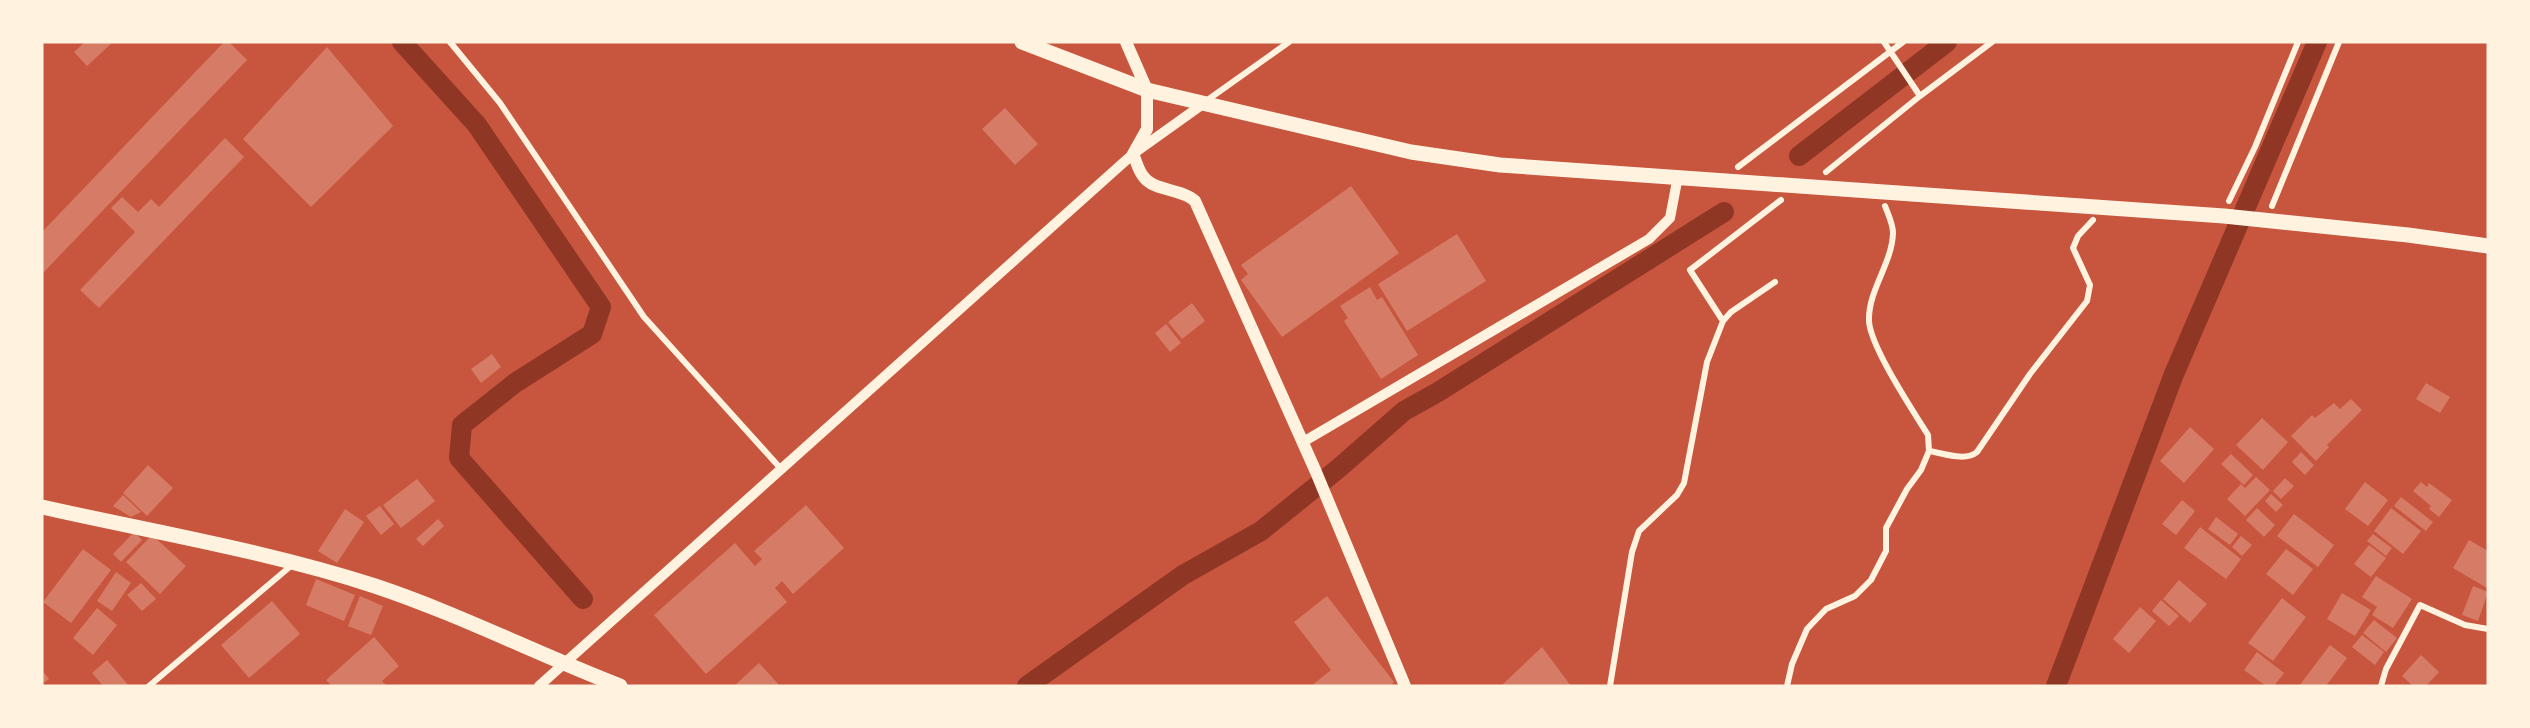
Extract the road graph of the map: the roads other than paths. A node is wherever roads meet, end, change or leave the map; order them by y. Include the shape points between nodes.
1 (450, 42) edge
2 (1022, 42) edge
3 (1126, 42) edge
4 (1289, 42) edge
5 (1884, 42) edge
6 (1903, 42) edge
7 (1992, 42) edge
8 (2298, 42) edge
9 (2339, 42) edge
10 (1891, 51) junction
11 (1147, 90) junction
12 (1920, 96) junction
13 (1203, 104) junction
14 (1133, 154) junction
15 (1738, 167) dead end
16 (1826, 172) dead end
17 (1678, 176) junction
18 (1781, 200) dead end
19 (1885, 206) dead end
20 (2272, 206) dead end
21 (2226, 209) junction
22 (2093, 220) dead end
23 (2488, 246) edge
24 (1775, 282) dead end
25 (1723, 321) junction
26 (1303, 442) junction
27 (1929, 451) junction
28 (782, 471) junction
29 (42, 507) edge
30 (295, 563) junction
31 (2488, 629) edge
32 (563, 664) junction
33 (149, 686) edge
34 (539, 686) edge
35 (620, 686) edge
36 (1405, 686) edge
37 (1610, 686) edge
38 (1787, 686) edge
39 (2381, 686) edge

1 - 28 street via 500,103 644,317
2 - 11 highway
3 - 11 main road
4 - 13 street
5 - 10 street
6 - 10 street
7 - 12 street
8 - 21 street
9 - 20 street
10 - 12 street
10 - 15 street
11 - 13 highway
11 - 14 main road via 1147,129
12 - 16 street
13 - 14 street
13 - 17 highway via 1411,152 1500,165
14 - 26 main road via 1143,176 1151,183 1195,201
14 - 28 street
17 - 21 highway
17 - 26 street via 1670,218 1649,239
18 - 25 street via 1690,270
19 - 27 street via 1893,230 1890,252 1870,302 1869,322 1873,341 1928,435
21 - 23 highway via 2263,220
22 - 27 street via 2073,248 2090,285 2082,310 2030,374 1972,457
24 - 25 street
25 - 37 street via 1707,362 1684,483 1677,495 1639,531 1632,552
26 - 36 main road
27 - 38 street via 1886,528 1886,552 1871,580 1855,596 1826,609 1807,629
28 - 32 street
29 - 30 highway
30 - 32 highway via 375,586 470,621
30 - 33 street
31 - 39 street via 2466,625 2420,605
32 - 34 street
32 - 35 highway

